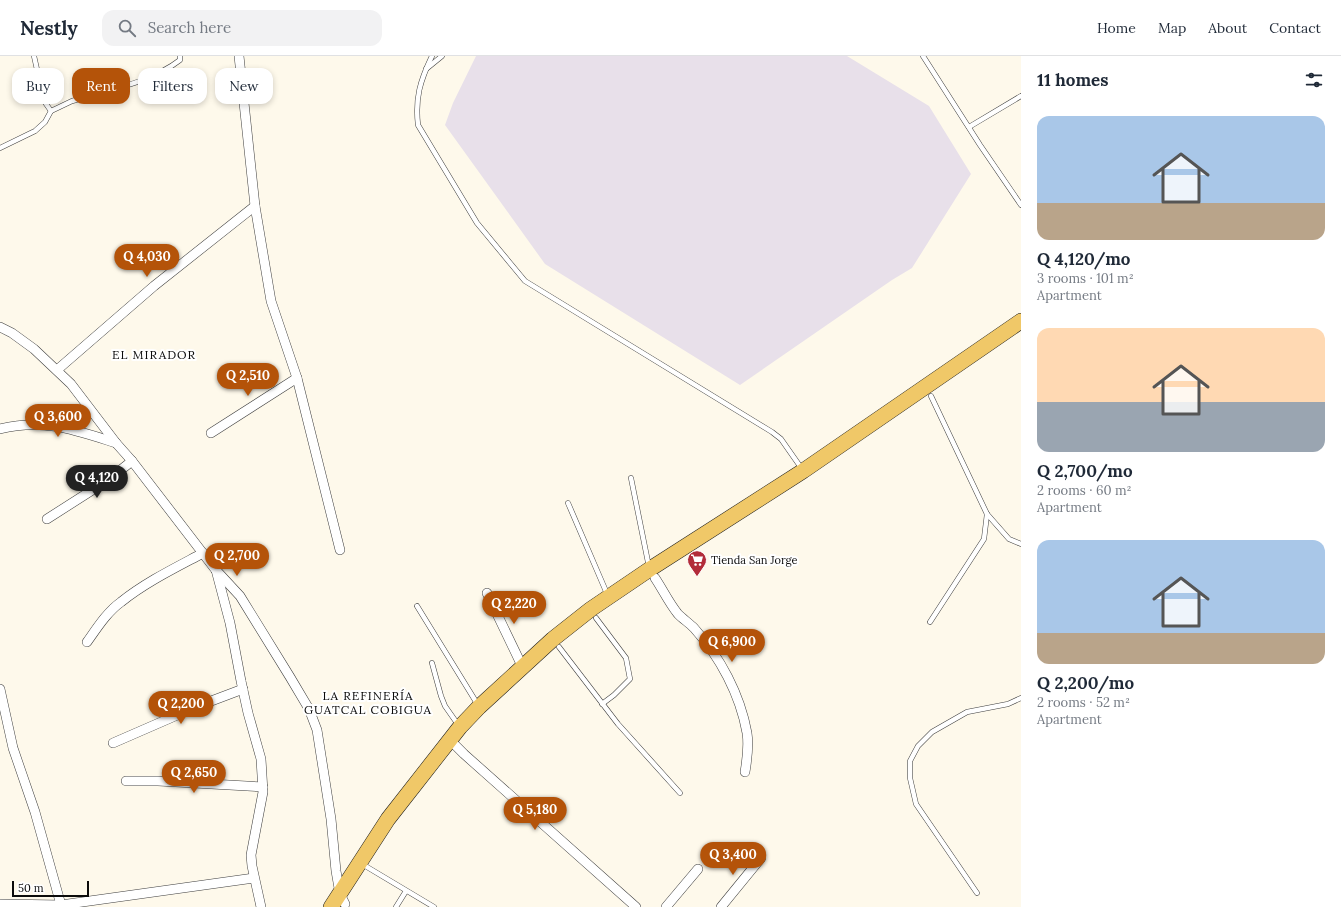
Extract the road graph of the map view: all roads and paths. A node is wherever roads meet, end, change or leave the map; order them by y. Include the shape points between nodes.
1 (34, 56) edge
2 (180, 56) edge
3 (239, 56) edge
4 (432, 56) edge
5 (442, 56) edge
6 (923, 56) edge
7 (425, 70) junction
8 (1021, 96) edge
9 (51, 112) junction
10 (968, 127) junction
11 (0, 148) edge
12 (1021, 205) edge
13 (255, 206) junction
14 (1021, 322) edge
15 (0, 326) edge
16 (1021, 334) edge
17 (57, 370) junction
18 (297, 378) junction
19 (931, 396) junction
20 (0, 429) edge
21 (211, 433) dead end
22 (116, 443) junction
23 (132, 461) junction
24 (803, 471) junction
25 (631, 478) dead end
26 (568, 503) dead end
27 (987, 514) junction
28 (47, 518) dead end
29 (1021, 544) edge
30 (340, 550) dead end
31 (203, 553) junction
32 (215, 569) junction
33 (652, 574) junction
34 (487, 593) dead end
35 (608, 597) junction
36 (417, 606) dead end
37 (596, 618) junction
38 (930, 622) dead end
39 (87, 642) dead end
40 (559, 647) junction
41 (432, 663) dead end
42 (522, 666) junction
43 (0, 689) edge
44 (243, 690) junction
45 (1021, 698) edge
46 (602, 704) junction
47 (478, 707) junction
48 (2, 717) edge
49 (460, 727) junction
50 (113, 743) dead end
51 (453, 744) junction
52 (745, 772) dead end
53 (126, 781) dead end
54 (263, 787) junction
55 (680, 793) dead end
56 (762, 858) dead end
57 (364, 865) junction
58 (698, 869) dead end
59 (254, 878) junction
60 (406, 891) junction
61 (977, 893) dead end
62 (340, 903) edge
63 (0, 904) edge
64 (62, 905) junction
65 (261, 907) edge
66 (396, 907) edge
67 (434, 907) edge
68 (636, 907) edge
69 (666, 907) edge
70 (721, 907) edge

1 - 9 lane via 44,101
2 - 9 lane via 180,60 170,69 150,78 72,101
3 - 13 street
4 - 7 lane
5 - 7 lane
6 - 10 lane
7 - 24 lane via 416,107 418,125 477,223 525,281 772,432
8 - 10 lane
9 - 11 lane via 35,131
10 - 12 lane
13 - 17 street via 154,286
13 - 18 street via 271,301
14 - 24 main road
15 - 17 street via 34,349
16 - 19 main road
17 - 22 street via 71,384
18 - 21 street
18 - 30 street
19 - 27 lane
19 - 33 main road via 808,479
20 - 22 street via 29,424 48,425
22 - 23 street
23 - 28 street via 108,480
23 - 31 street
24 - 33 main road
25 - 33 lane
26 - 35 lane
27 - 29 lane via 1009,539
27 - 38 lane via 984,539
31 - 32 street
31 - 39 street via 120,602
32 - 44 street via 230,623
32 - 62 street via 240,596 309,709 317,730 330,811
33 - 35 main road
33 - 37 main road
33 - 52 street via 679,614 694,627 719,659 740,707 747,734
34 - 42 street
35 - 42 main road
36 - 47 lane
37 - 40 main road
37 - 46 lane via 626,658 630,679
40 - 46 lane
40 - 51 main road
41 - 49 lane via 445,706
42 - 47 main road
43 - 48 street
44 - 50 street via 198,706
44 - 54 street via 261,759
45 - 61 lane via 1008,704 967,712 932,732 918,746 910,761 910,778 916,804
46 - 55 lane
47 - 49 main road
48 - 64 street via 35,812
49 - 51 main road
51 - 57 main road
51 - 68 street
53 - 54 street
54 - 59 street via 251,855
56 - 70 street
57 - 60 lane
57 - 62 main road
58 - 69 street
59 - 64 street
59 - 65 street
60 - 66 lane
60 - 67 lane
63 - 64 street

